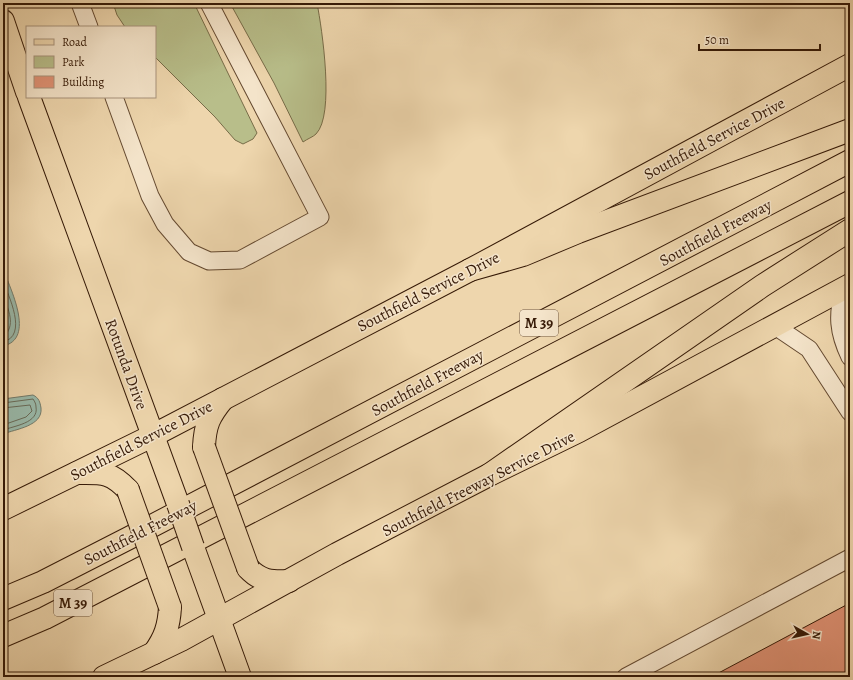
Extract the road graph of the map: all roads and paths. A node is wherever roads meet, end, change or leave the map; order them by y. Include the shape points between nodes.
1 (80, 3) edge
2 (209, 3) edge
3 (3, 21) edge
4 (89, 26) edge
5 (850, 65) edge
6 (26, 89) edge
7 (29, 98) edge
8 (114, 98) edge
9 (850, 130) edge
10 (850, 161) edge
11 (850, 202) edge
12 (850, 230) edge
13 (470, 270) junction
14 (847, 287) edge
15 (775, 326) junction
16 (850, 356) edge
17 (224, 398) junction
18 (850, 412) edge
19 (154, 435) junction
20 (77, 473) junction
21 (488, 475) junction
22 (3, 509) edge
23 (850, 558) edge
24 (289, 581) junction
25 (3, 599) edge
26 (219, 619) junction
27 (3, 636) edge
28 (154, 653) junction
29 (104, 677) edge
30 (240, 677) edge
31 (626, 677) edge

1 - 4 lane
2 - 8 lane via 320,217 240,260 209,261 190,252 164,224 150,196
3 - 6 main road
5 - 13 main road, Southfield Service Drive
7 - 19 main road, Rotunda Drive
9 - 13 main road via 523,255
10 - 25 main road, Southfield Freeway / M 39 via 136,535 43,582
11 - 27 main road, Southfield Freeway / M 39 via 45,618
12 - 21 main road via 762,286
13 - 17 main road, Southfield Service Drive
14 - 15 main road, Southfield Freeway Service Drive
14 - 16 lane via 839,308 842,340
15 - 18 lane via 809,349
15 - 21 main road, Southfield Freeway Service Drive via 579,431
17 - 19 main road, Southfield Service Drive
17 - 24 main road, bridge via 211,414 205,430 204,447 248,568 256,577 264,580
19 - 20 main road, Southfield Service Drive
19 - 26 main road, Rotunda Drive, bridge
20 - 22 main road, Southfield Service Drive
20 - 28 main road, bridge via 102,473 117,478 128,490 170,607 169,623 164,638
21 - 24 main road, Southfield Freeway Service Drive
23 - 31 lane
24 - 26 main road, Southfield Freeway Service Drive
26 - 28 main road, Southfield Freeway Service Drive
26 - 30 main road, Rotunda Drive
28 - 29 main road, Southfield Freeway Service Drive

